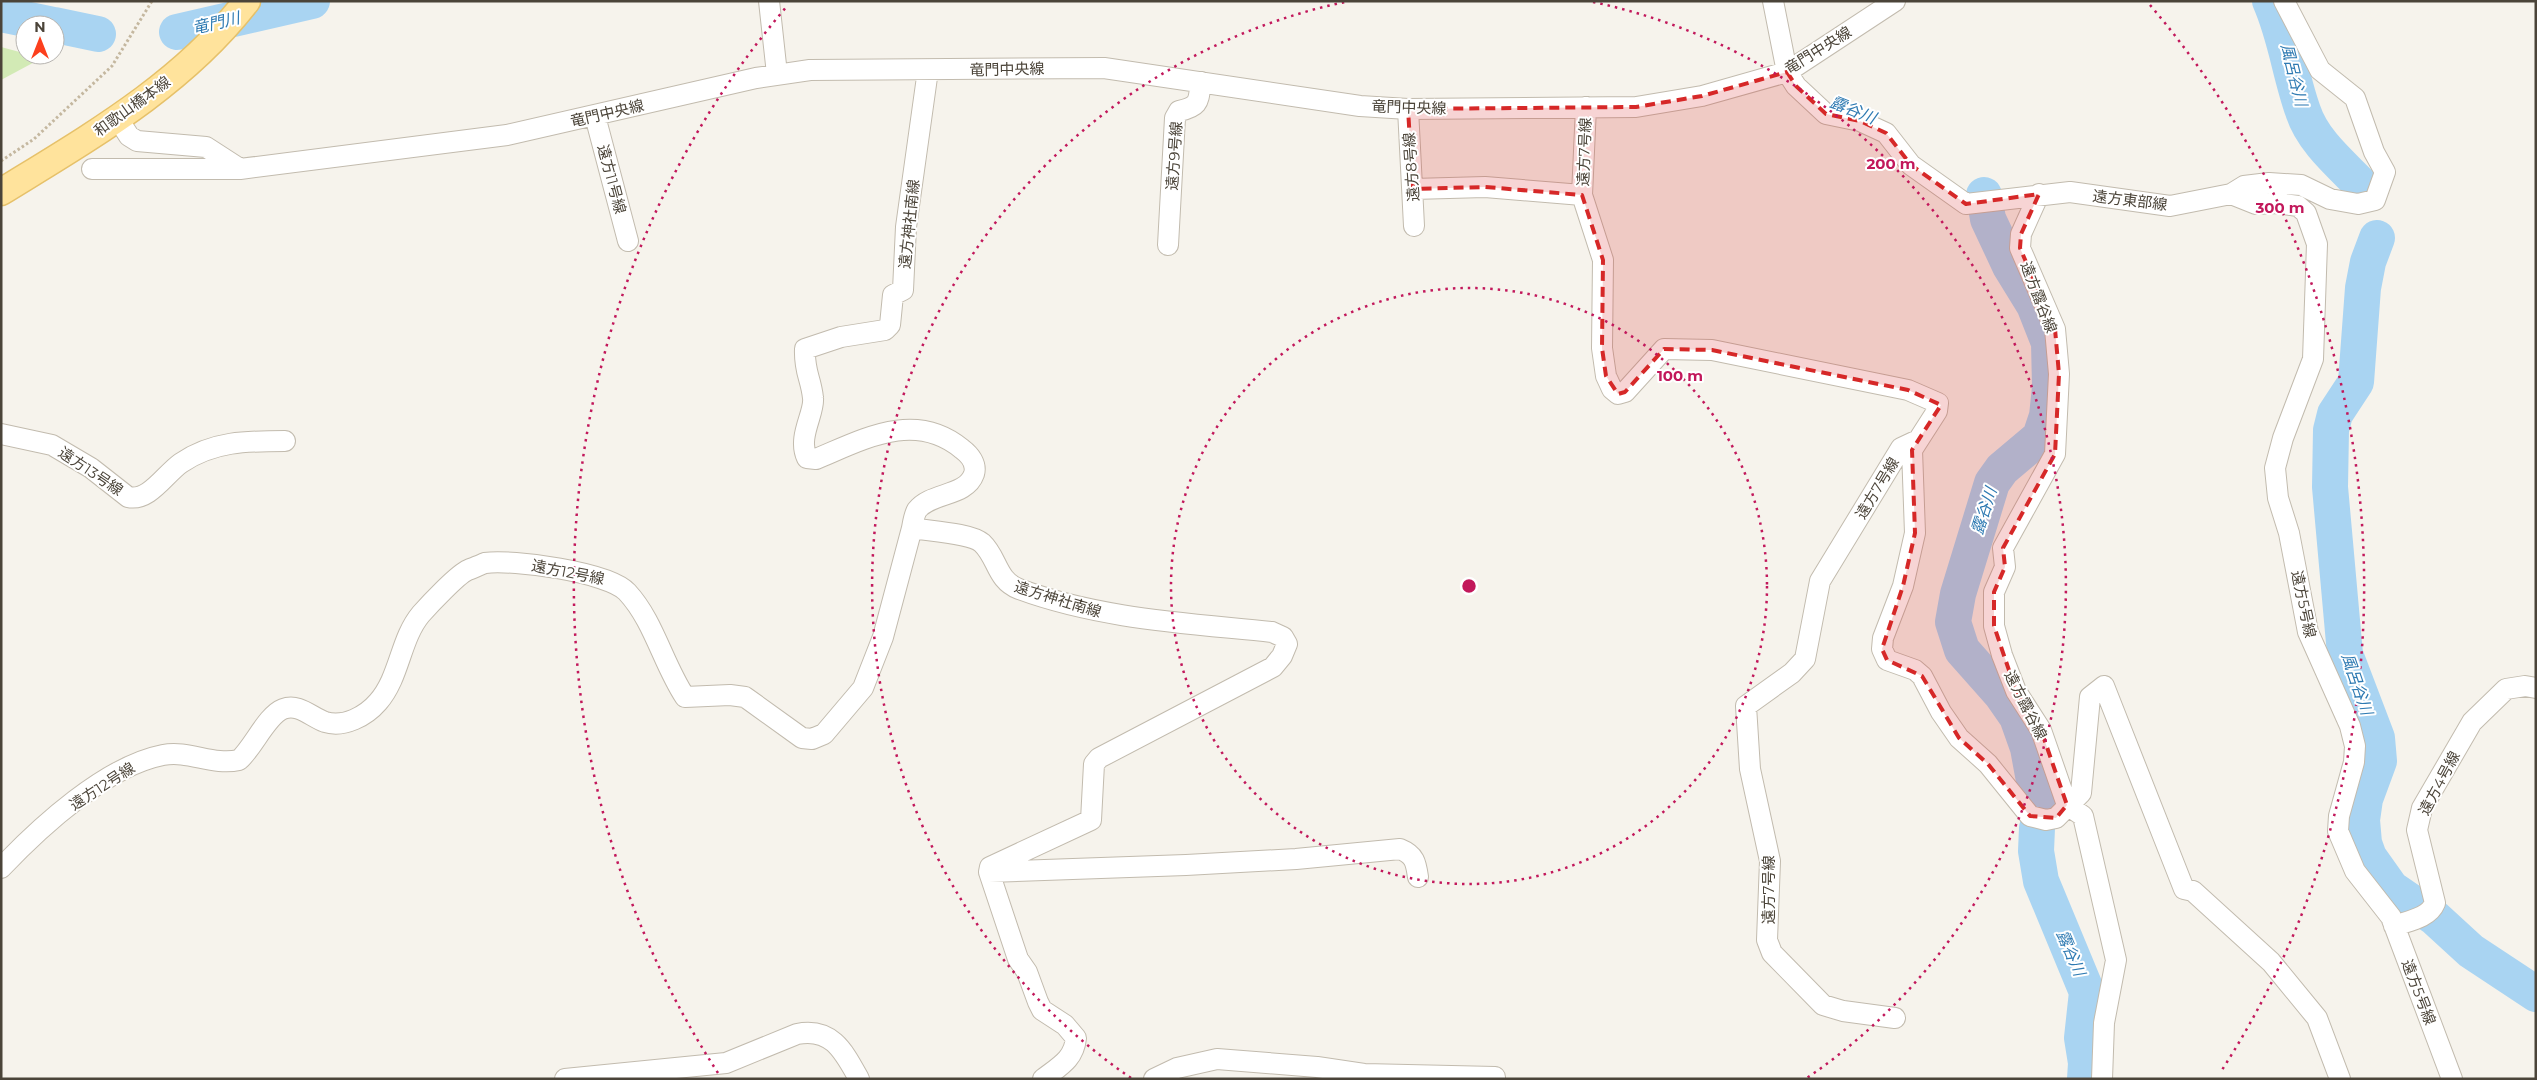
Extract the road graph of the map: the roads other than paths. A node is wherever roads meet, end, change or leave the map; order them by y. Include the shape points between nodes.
1 (247, 1) edge
2 (769, 1) edge
3 (1773, 1) edge
4 (1894, 1) edge
5 (2284, 1) edge
6 (928, 70) junction
7 (1787, 72) junction
8 (777, 74) junction
9 (1201, 82) junction
10 (1586, 106) junction
11 (1408, 108) junction
12 (595, 116) junction
13 (118, 120) junction
14 (92, 169) dead end
15 (240, 169) junction
16 (1413, 189) junction
17 (1, 192) edge
18 (2039, 194) junction
19 (2231, 194) junction
20 (1582, 195) junction
21 (1414, 226) dead end
22 (628, 241) dead end
23 (1168, 244) dead end
24 (1, 434) edge
25 (1918, 440) junction
26 (285, 441) dead end
27 (912, 528) junction
28 (2536, 688) edge
29 (2067, 805) junction
30 (1, 868) edge
31 (989, 872) junction
32 (1418, 878) dead end
33 (2394, 926) junction
34 (1895, 1018) dead end
35 (1495, 1077) dead end
36 (565, 1079) edge
37 (859, 1079) edge
38 (1044, 1079) edge
39 (1154, 1079) edge
40 (2102, 1079) edge
41 (2340, 1079) edge
42 (2452, 1079) edge

1 - 13 main road, 和歌山橋本線 via 196,56
2 - 8 street
3 - 7 street
4 - 7 street, 竜門中央線
5 - 19 street, 遠方東部線 via 2320,70 2355,98 2384,172 2375,200 2358,204 2330,199 2301,185 2269,183 2244,186
6 - 8 street, 竜門中央線 via 810,70
6 - 9 street, 竜門中央線 via 1104,68
6 - 27 street, 遠方神社南線 via 906,227 903,290 894,295 890,325 886,330 805,349 804,367 814,400 806,424 805,453 808,458 816,459 885,431 909,430 932,433 955,443 974,461 974,474 966,485 923,505 916,511
7 - 10 street, 竜門中央線 via 1702,96 1636,107
7 - 18 street, 遠方東部線 via 1796,86 1826,114 1876,127 1886,133 1911,165 1966,204
8 - 12 street, 竜門中央線
9 - 11 street, 竜門中央線 via 1360,106
9 - 23 street, 遠方9号線 via 1198,102 1194,107 1179,111 1174,118
10 - 11 street, 竜門中央線
10 - 20 street, 遠方7号線
11 - 16 street, 遠方8号線
12 - 15 street, 竜門中央線 via 507,135
12 - 22 street, 遠方11号線
13 - 15 street via 129,136 137,141 206,147
13 - 17 main road, 和歌山橋本線
14 - 15 street, 竜門中央線
16 - 20 street via 1485,187
16 - 21 street, 遠方8号線
18 - 19 street, 遠方東部線 via 2070,192 2170,206
18 - 29 street, 遠方露谷線 via 2021,234 2020,248 2054,329 2059,374 2055,454 2003,548 2005,567 1994,592 1994,626 2002,656 2016,690 2040,730
19 - 33 street, 遠方5号線 via 2256,204 2298,206 2311,222 2317,244 2313,359 2275,468 2278,498 2289,533 2308,632 2350,726 2355,746 2338,832 2355,870
20 - 25 street, 遠方7号線 via 1603,260 1602,348 1606,376 1618,394 1625,392 1664,349 1712,350 1928,397 1938,403 1937,411
24 - 26 street, 遠方13号線 via 52,445 135,499 145,496 174,467 216,445
25 - 29 street via 1912,450 1915,533 1903,586 1882,648 1887,660 1915,670 1922,676 1940,712 1959,738 1988,764 2030,816 2046,820 2056,818
25 - 34 street, 遠方7号線 via 1901,448 1820,581 1805,659 1792,673 1746,706 1750,769 1770,861 1767,940 1772,953 1823,1004 1843,1011
27 - 30 street, 遠方12号線 via 883,637 863,688 824,734 812,739 802,738 745,698 730,695 685,697 640,606 625,589 611,580 536,564 486,564 465,571 420,615 396,671 378,702 353,721 325,722 298,708 288,708 276,713 239,760 217,762 164,755 138,762 98,785 51,821
27 - 31 street, 遠方神社南線 via 967,537 981,543 1006,583 1054,600 1108,614 1272,632 1283,637 1288,644 1273,667 1099,758 1094,764 1091,820 990,867
28 - 33 street, 遠方4号線 via 2506,689 2472,722 2422,808 2417,830 2435,897 2428,912
29 - 40 street, 遠方露谷線 via 2083,816 2116,960 2104,1023
29 - 41 street via 2081,793 2090,697 2104,686 2184,889 2193,891 2271,962 2317,1018
31 - 32 street via 1196,864 1400,849 1416,860
31 - 38 street via 1018,958 1042,1010 1066,1025 1076,1038 1075,1050 1065,1063
33 - 42 street, 遠方5号線
35 - 39 street via 1364,1074 1216,1059 1177,1068
36 - 37 street via 726,1063 808,1032 826,1035 838,1044

